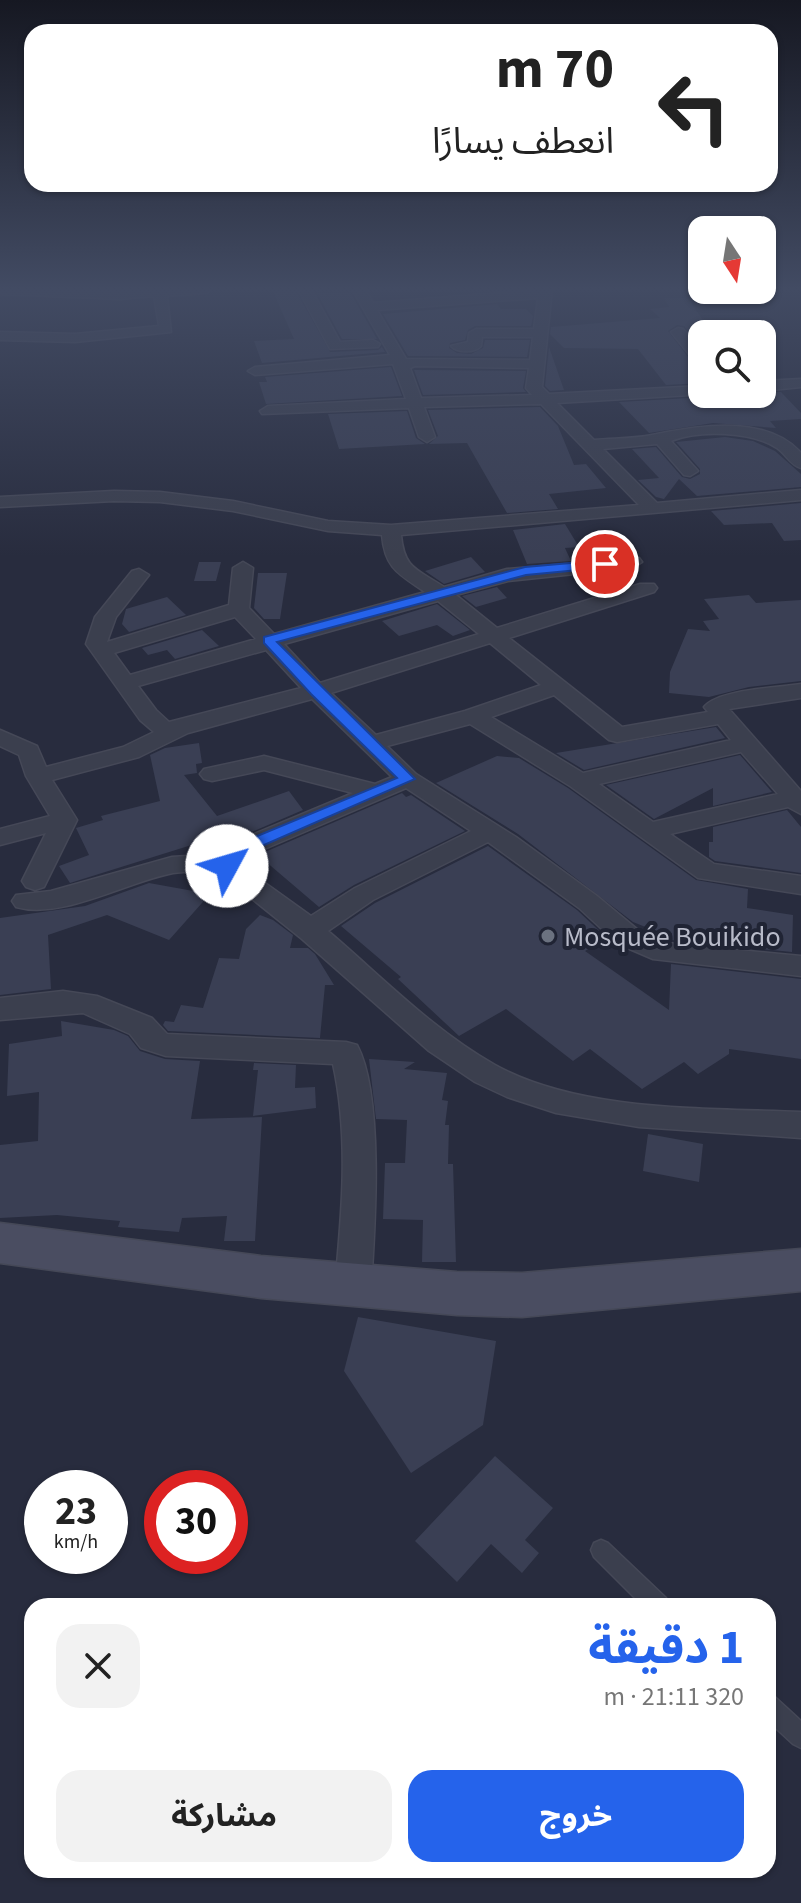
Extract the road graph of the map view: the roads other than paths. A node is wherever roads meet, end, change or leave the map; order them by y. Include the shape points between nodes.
1 (270, 378) edge
2 (365, 378) edge
3 (406, 378) edge
4 (534, 378) edge
5 (801, 383) edge
6 (351, 384) junction
7 (776, 385) edge
8 (293, 388) junction
9 (688, 392) edge
10 (415, 400) junction
11 (545, 400) junction
12 (268, 411) dead end
13 (427, 437) dead end
14 (661, 439) junction
15 (589, 445) junction
16 (801, 463) edge
17 (690, 471) dead end
18 (801, 495) edge
19 (0, 502) edge
20 (653, 509) junction
21 (391, 530) junction
22 (632, 562) dead end
23 (243, 568) dead end
24 (139, 575) dead end
25 (647, 588) dead end
26 (442, 594) junction
27 (239, 609) junction
28 (492, 635) junction
29 (268, 640) junction
30 (99, 651) junction
31 (124, 683) junction
32 (556, 687) junction
33 (316, 691) junction
34 (801, 691) edge
35 (473, 716) junction
36 (721, 717) junction
37 (180, 728) junction
38 (0, 737) edge
39 (373, 743) junction
40 (744, 744) junction
41 (212, 774) dead end
42 (38, 776) junction
43 (408, 779) junction
44 (579, 781) junction
45 (377, 792) junction
46 (798, 802) edge
47 (65, 820) junction
48 (651, 830) junction
49 (489, 832) junction
50 (0, 837) edge
51 (226, 862) junction
52 (801, 885) edge
53 (310, 930) junction
54 (801, 966) edge
55 (0, 1009) edge
56 (801, 1125) edge
57 (0, 1243) edge
58 (801, 1270) edge
59 (353, 1286) junction
60 (601, 1550) dead end
61 (650, 1598) edge
62 (776, 1713) edge
63 (801, 1736) edge

1 - 8 street
2 - 6 street
3 - 10 street
4 - 11 street via 534,388
5 - 7 street
6 - 8 street
6 - 8 street
6 - 10 street
8 - 12 street
9 - 11 street
10 - 11 street
10 - 13 street
11 - 15 street
14 - 15 street
14 - 16 street via 748,432 781,443
14 - 17 street
15 - 20 street
18 - 20 street
19 - 21 street via 160,497 328,526
20 - 21 street
21 - 26 street via 393,555 401,567
22 - 26 street via 525,571
23 - 27 street
24 - 30 street via 96,636
25 - 28 street
26 - 28 street
26 - 29 street
27 - 29 street
27 - 30 street
28 - 32 street
28 - 33 street
29 - 31 street
29 - 33 street
30 - 31 street
31 - 37 street via 160,727
32 - 35 street
32 - 36 street via 617,735
33 - 37 street
33 - 39 street
34 - 36 street via 721,703 715,707
35 - 39 street
35 - 44 street
36 - 40 street
37 - 42 street via 131,752
38 - 42 street via 29,751
39 - 43 street
40 - 44 street
40 - 46 street
41 - 45 street via 264,763
42 - 47 street
43 - 45 street
43 - 49 street
44 - 48 street
45 - 51 street via 232,853
46 - 48 street
47 - 50 street
47 - 51 street via 30,891 51,900 172,865
48 - 52 street via 707,872
49 - 53 street via 364,894
49 - 54 street via 628,937 663,952
51 - 53 street via 229,870
53 - 56 street via 456,1055 488,1075 543,1097 603,1109
55 - 59 street via 73,1001 109,1010 166,1045 346,1053 356,1139
57 - 59 street
58 - 59 street via 522,1295
60 - 61 lane
62 - 63 lane

